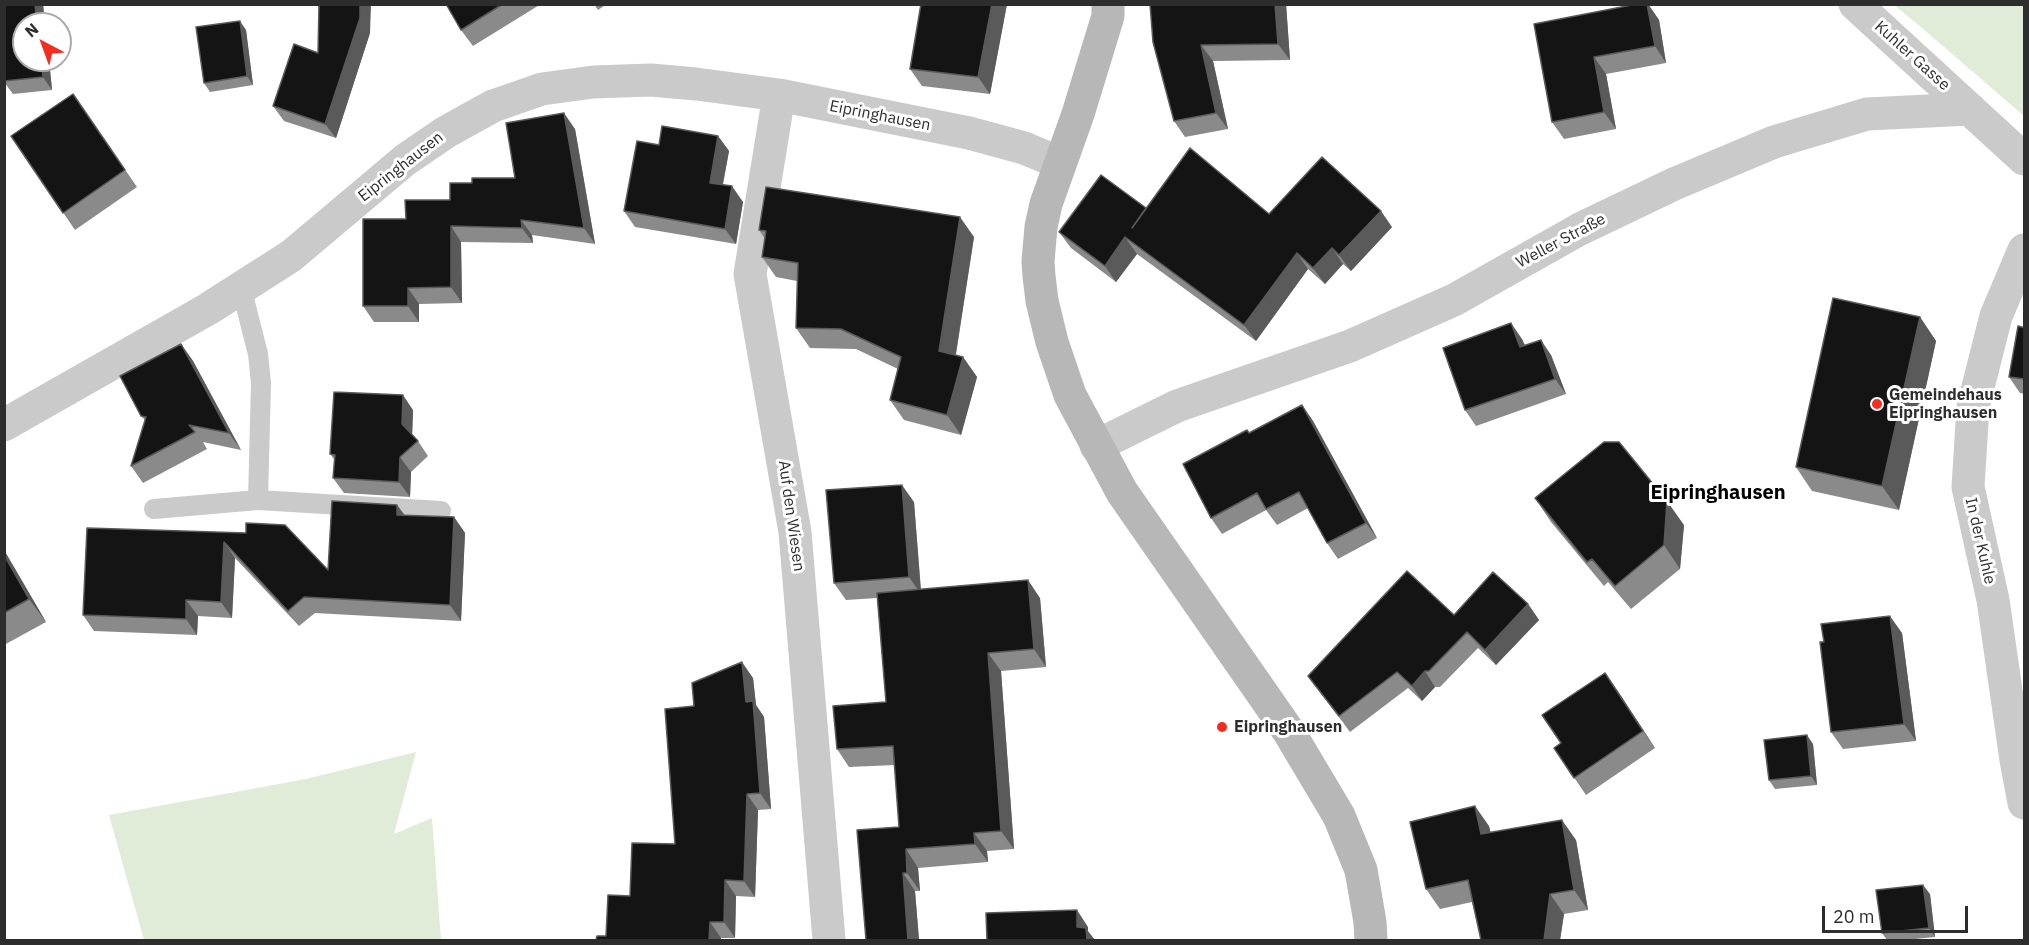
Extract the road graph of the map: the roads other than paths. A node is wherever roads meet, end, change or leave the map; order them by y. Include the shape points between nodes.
1 (1108, 4) edge
2 (1855, 4) edge
3 (779, 95) junction
4 (1970, 109) junction
5 (2025, 159) edge
6 (1060, 163) junction
7 (2025, 250) edge
8 (241, 287) junction
9 (4, 425) edge
10 (1096, 446) junction
11 (258, 500) junction
12 (154, 508) dead end
13 (441, 511) dead end
14 (2025, 803) edge
15 (829, 940) edge
16 (1371, 940) edge

1 - 6 main road via 1108,16
2 - 4 street, Kuhler Gasse
3 - 6 street, Eipringhausen via 969,134 1024,148
3 - 8 street, Eipringhausen via 651,80 593,82 542,89 493,106 405,160 291,256
3 - 15 street, Auf den Wiesen via 750,274 795,532
4 - 5 street
4 - 10 street, Weller Straße via 1867,114 1774,142 1580,229 1444,304 1350,346 1177,406
6 - 10 main road via 1041,227 1038,261 1042,301 1060,369
7 - 14 street, In der Kuhle via 1996,316 1979,384 1968,487 1993,600
8 - 9 street, Eipringhausen
8 - 11 lane via 261,383
10 - 16 main road via 1122,492 1304,755 1339,816 1361,870
11 - 12 lane
11 - 13 lane

